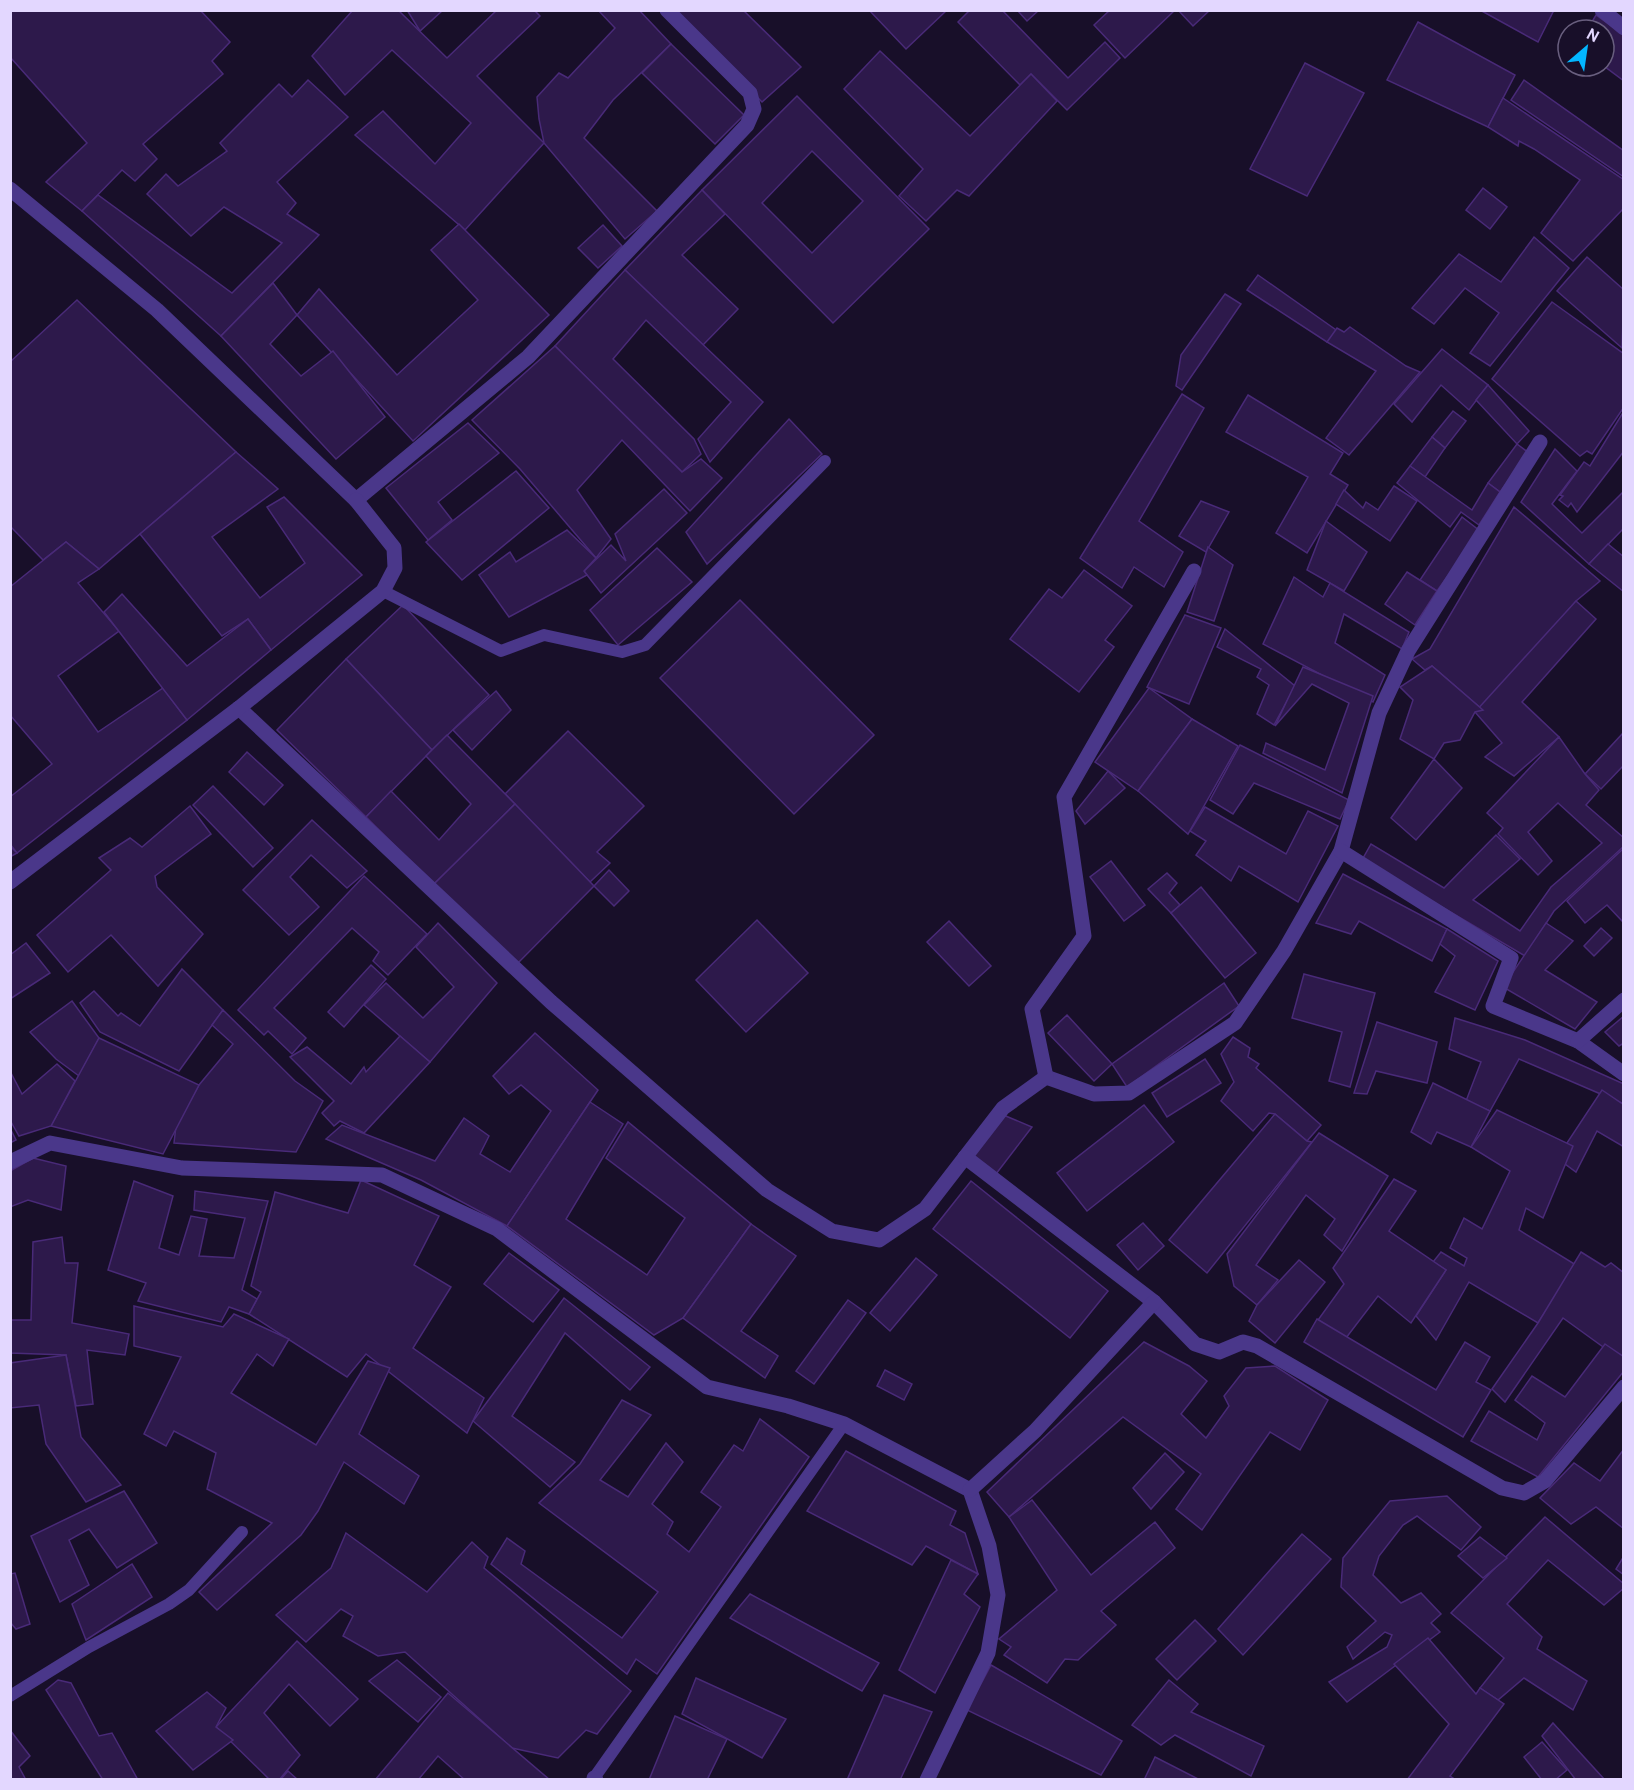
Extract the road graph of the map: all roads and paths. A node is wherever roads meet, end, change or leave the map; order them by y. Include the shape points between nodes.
1 (667, 10) edge
2 (1602, 10) edge
3 (1623, 28) edge
4 (10, 189) edge
5 (1540, 442) dead end
6 (825, 461) dead end
7 (356, 500) junction
8 (1194, 571) dead end
9 (383, 591) junction
10 (239, 708) junction
11 (1341, 850) junction
12 (10, 882) edge
13 (1623, 1000) edge
14 (1578, 1041) junction
15 (1623, 1074) edge
16 (1046, 1077) junction
17 (965, 1157) junction
18 (10, 1162) edge
19 (1154, 1302) junction
20 (1623, 1387) edge
21 (843, 1424) junction
22 (970, 1490) junction
23 (242, 1532) dead end
24 (10, 1696) edge
25 (595, 1779) edge
26 (927, 1779) edge

1 - 7 street via 750,93 753,109 747,125 528,357
2 - 3 street
4 - 7 street via 157,310
5 - 11 street via 1408,651 1379,713
6 - 9 lane via 645,645 622,652 544,635 501,651
7 - 9 street via 394,548 395,568
8 - 16 street via 1064,798 1084,936 1032,1009
9 - 10 street
10 - 12 street
10 - 17 street via 551,1002 767,1190 832,1231 879,1240 925,1209
11 - 14 street via 1511,958 1493,1006
11 - 16 street via 1284,951 1235,1023 1129,1093 1094,1094
13 - 14 street
14 - 15 street
16 - 17 street via 1003,1108
17 - 19 street
18 - 21 street via 50,1143 182,1168 382,1176 497,1229 707,1387
19 - 20 street via 1195,1344 1219,1352 1243,1342 1257,1346 1502,1488 1524,1493 1545,1481
19 - 22 street via 1035,1431
21 - 22 street
21 - 25 lane
22 - 26 street via 989,1546 998,1595 988,1653
23 - 24 lane via 189,1590

